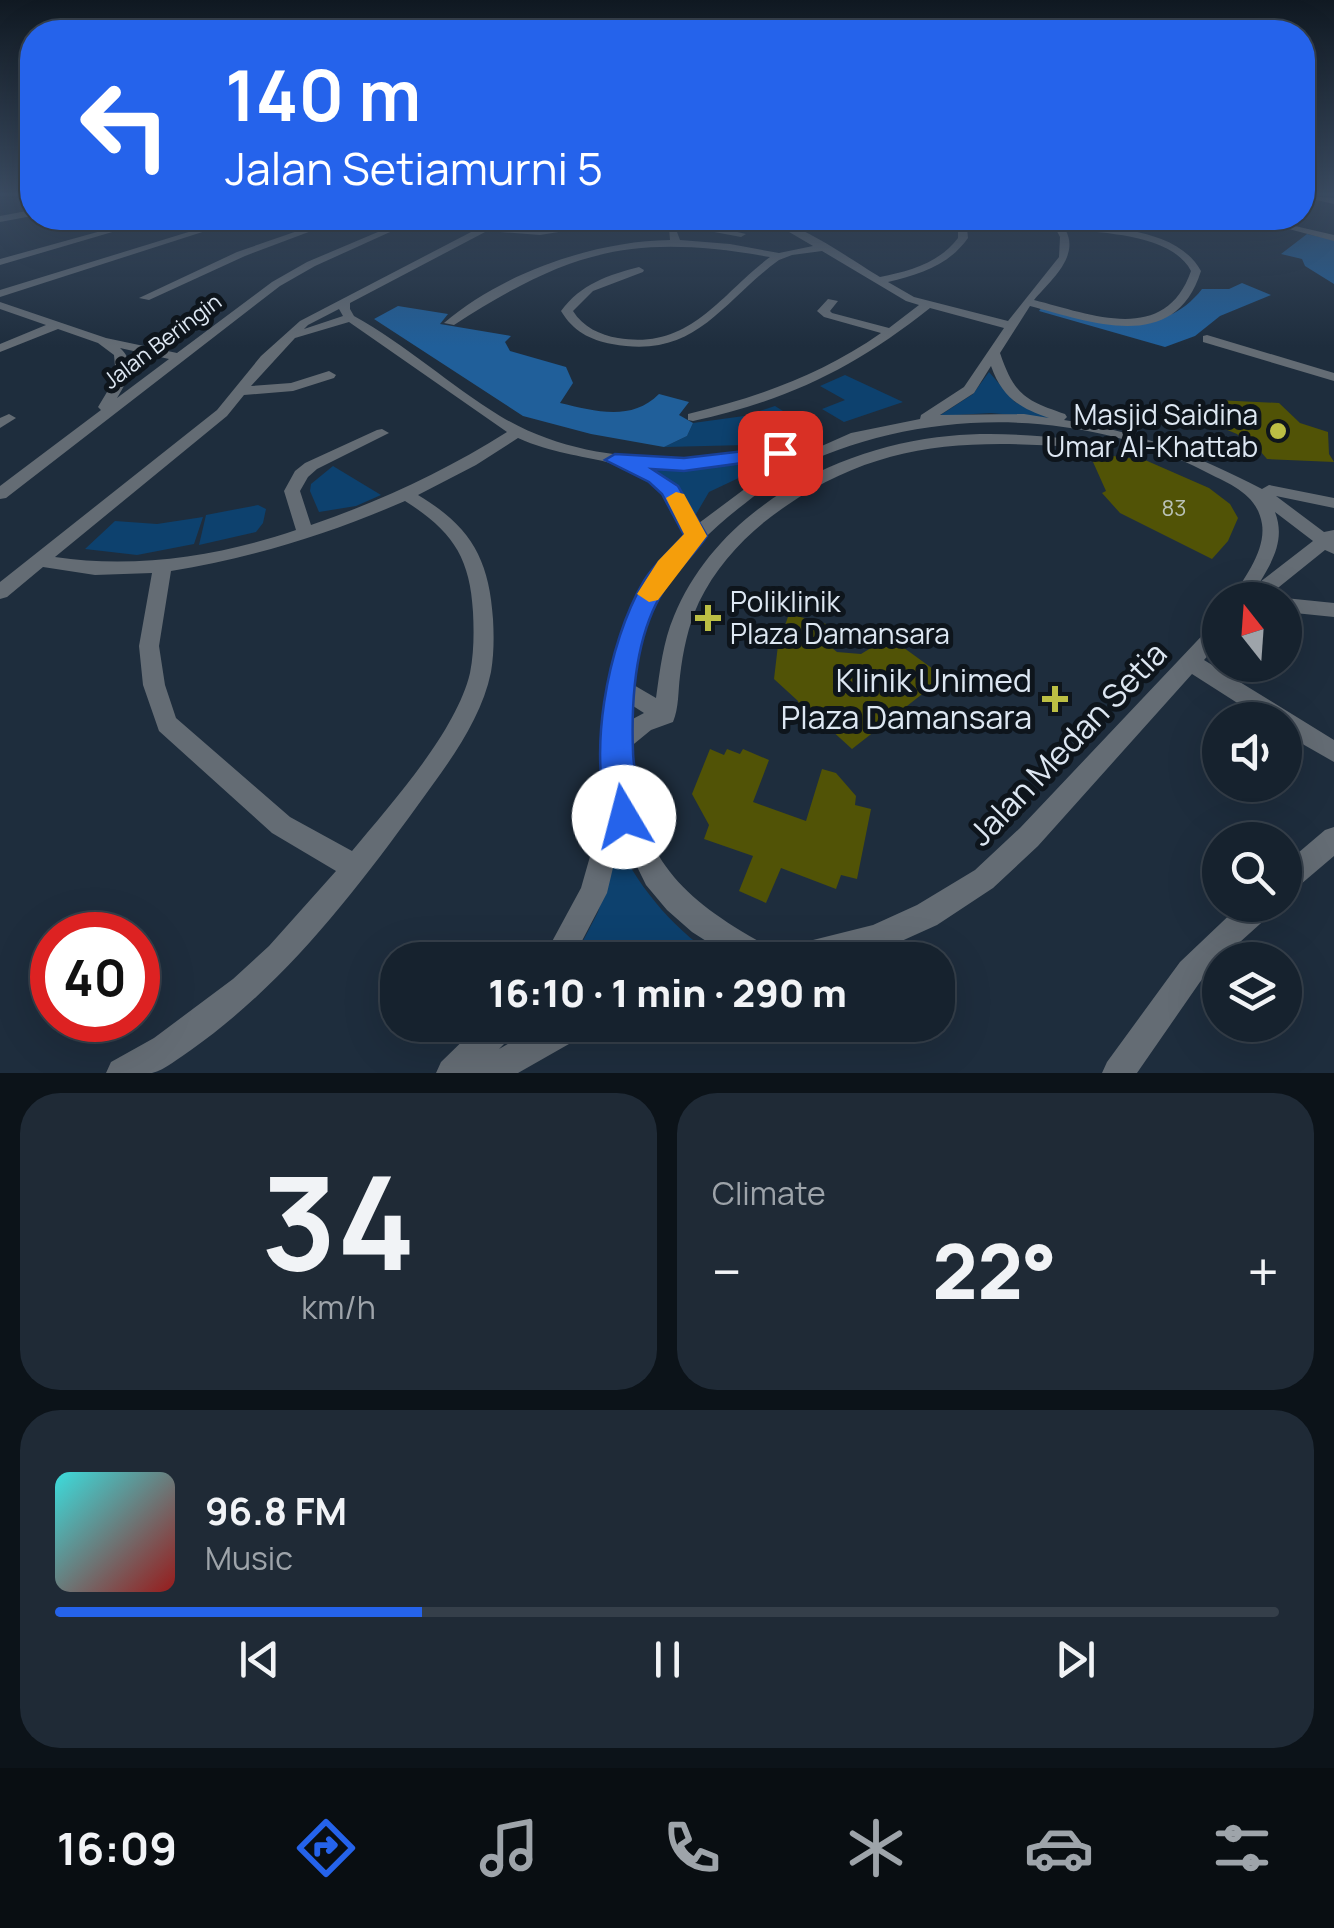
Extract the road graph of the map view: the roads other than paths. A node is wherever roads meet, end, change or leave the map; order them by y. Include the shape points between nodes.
1 (56, 246) edge
2 (153, 246) edge
3 (263, 246) edge
4 (350, 246) edge
5 (446, 246) edge
6 (626, 246) edge
7 (729, 246) edge
8 (821, 246) edge
9 (957, 246) edge
10 (1065, 246) edge
11 (1173, 246) edge
12 (825, 248) junction
13 (779, 256) junction
14 (0, 262) edge
15 (640, 270) dead end
16 (878, 281) junction
17 (0, 294) edge
18 (145, 298) dead end
19 (345, 299) junction
20 (832, 302) dead end
21 (1027, 302) junction
22 (0, 305) edge
23 (926, 305) junction
24 (350, 318) junction
25 (450, 322) dead end
26 (56, 326) junction
27 (1012, 326) junction
28 (370, 329) junction
29 (311, 330) junction
30 (893, 333) junction
31 (210, 334) junction
32 (1207, 340) dead end
33 (103, 341) junction
34 (278, 346) junction
35 (131, 347) junction
36 (0, 348) edge
37 (994, 354) junction
38 (178, 357) junction
39 (330, 375) dead end
40 (1334, 377) edge
41 (241, 391) junction
42 (99, 416) junction
43 (693, 417) dead end
44 (920, 420) junction
45 (1060, 424) junction
46 (1100, 429) junction
47 (517, 432) junction
48 (382, 433) dead end
49 (826, 447) junction
50 (615, 460) junction
51 (1249, 485) junction
52 (0, 494) edge
53 (405, 494) junction
54 (1334, 502) edge
55 (305, 532) junction
56 (696, 536) junction
57 (1331, 541) edge
58 (42, 561) junction
59 (162, 567) junction
60 (1250, 582) edge
61 (1275, 582) edge
62 (0, 592) edge
63 (1302, 607) edge
64 (1334, 610) edge
65 (1202, 650) edge
66 (1191, 663) junction
67 (621, 688) junction
68 (1254, 702) edge
69 (665, 716) junction
70 (1302, 732) edge
71 (618, 744) junction
72 (1334, 752) edge
73 (620, 791) junction
74 (1334, 839) edge
75 (1302, 866) edge
76 (357, 868) junction
77 (1242, 922) edge
78 (566, 942) edge
79 (727, 942) edge
80 (862, 942) edge
81 (484, 1042) edge
82 (542, 1042) edge
83 (122, 1073) edge
84 (452, 1073) edge
85 (487, 1073) edge
86 (1118, 1073) edge

1 - 14 street
2 - 17 street
3 - 18 street
4 - 31 street, Jalan Beringin via 276,284
5 - 19 street
6 - 25 street via 558,261
7 - 13 street
8 - 12 street
9 - 16 street via 916,271
10 - 21 street via 1064,257
11 - 21 street via 1192,264 1192,286 1175,306 1148,320 1101,320
12 - 13 street
12 - 16 street
13 - 15 street via 698,328 674,340 612,340 571,319 567,311 576,298
16 - 23 street
19 - 24 street
19 - 34 street
20 - 30 street via 823,311 828,316
21 - 27 street
22 - 26 street
23 - 27 street
23 - 30 street
24 - 28 street
24 - 29 street
26 - 33 street
26 - 36 street
27 - 37 street
28 - 29 street
28 - 47 street
29 - 34 street
30 - 43 street via 780,395
31 - 35 street via 164,348
31 - 38 street, Jalan Beringin
32 - 40 street
33 - 35 street
33 - 42 street via 120,354 123,377
34 - 41 street
35 - 38 street
37 - 44 street via 969,390
37 - 46 street via 999,379 1012,395
38 - 42 street, Jalan Beringin
39 - 41 street
41 - 58 street
42 - 52 street, Jalan Beringin
44 - 45 street
44 - 49 street
45 - 46 street
45 - 69 street via 1072,442 968,438 898,446 852,460 790,494 738,535 697,590 672,656
46 - 51 street via 1195,457
47 - 50 street
47 - 53 street
48 - 55 street via 300,474 292,491
49 - 50 street via 711,463
49 - 56 street via 770,474
50 - 56 street via 671,491
51 - 54 street
51 - 57 street
51 - 60 street via 1271,514 1274,532
53 - 55 street
53 - 76 street via 447,524 469,552 482,578 484,638 478,680 441,754
55 - 59 street
56 - 67 street via 644,603
57 - 61 street
58 - 59 street via 95,571
58 - 62 street
59 - 76 street via 149,646 167,724 281,825
63 - 64 street
65 - 66 street, Jalan Medan Setia
66 - 68 street
66 - 80 street, Jalan Medan Setia via 984,879 927,915
67 - 69 street
67 - 71 street
69 - 71 street via 643,723
70 - 72 street
71 - 73 street
73 - 78 street via 594,893
73 - 79 street via 635,842 655,875 682,908
74 - 75 street
76 - 83 street via 260,976 163,1053
77 - 86 street via 1190,972
81 - 84 street
82 - 85 street

